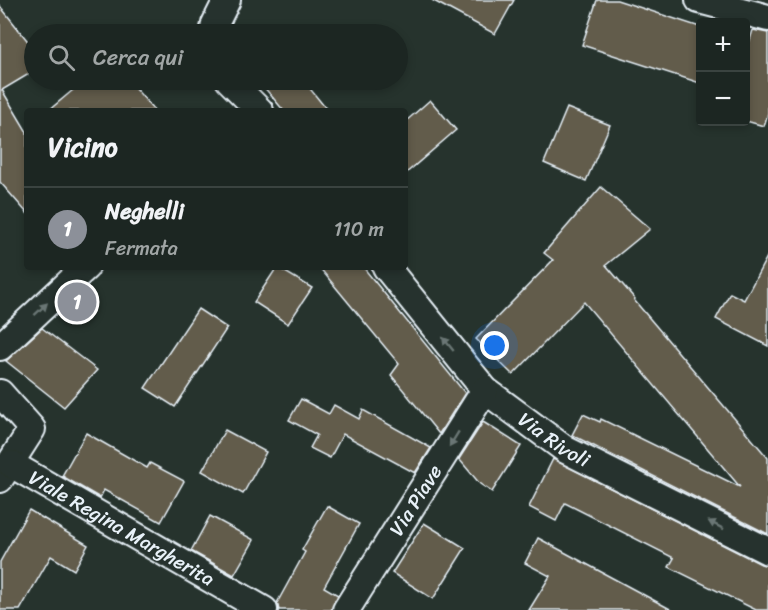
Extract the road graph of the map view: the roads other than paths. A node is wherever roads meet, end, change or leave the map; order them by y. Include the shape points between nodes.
1 (227, 0) edge
2 (699, 0) edge
3 (768, 18) edge
4 (215, 24) edge
5 (239, 90) edge
6 (256, 108) edge
7 (83, 270) edge
8 (388, 270) edge
9 (0, 347) edge
10 (485, 390) junction
11 (0, 393) edge
12 (5, 471) edge
13 (768, 551) edge
14 (264, 610) edge
15 (346, 610) edge

1 - 4 street
2 - 3 street
5 - 6 street
9 -> 7 street
10 -> 8 street, Via Rivoli
13 -> 10 street, Via Rivoli via 566,450
10 -> 15 street, Via Piave
11 - 12 street via 32,429
12 - 14 street, Viale Regina Margherita

